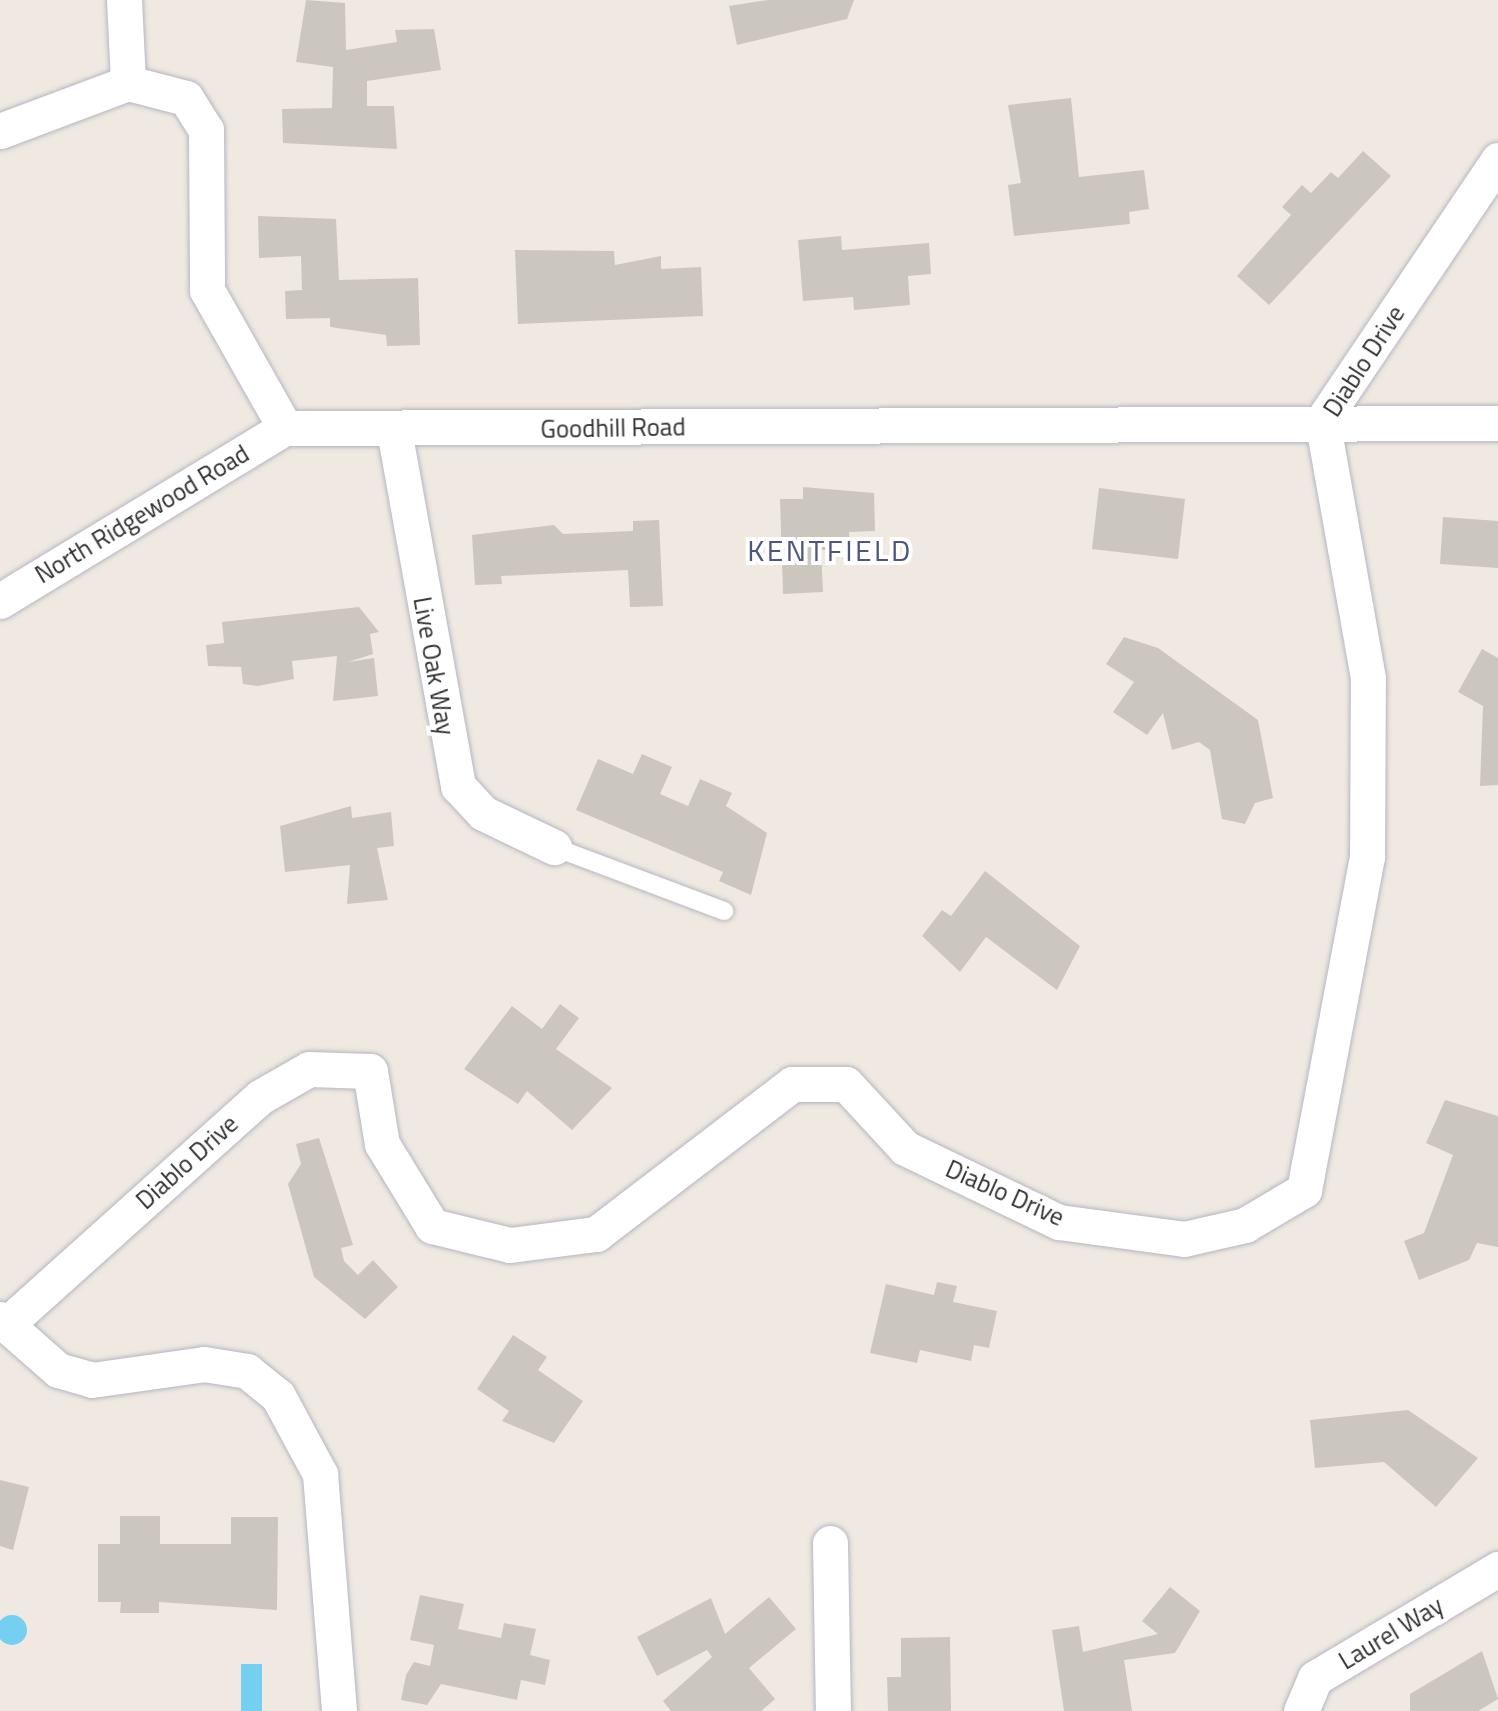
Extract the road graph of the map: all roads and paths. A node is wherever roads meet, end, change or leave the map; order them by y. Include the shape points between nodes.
1 (124, 0) edge
2 (128, 82) junction
3 (0, 131) edge
4 (1498, 160) edge
5 (1322, 421) junction
6 (1498, 423) edge
7 (286, 428) junction
8 (394, 430) junction
9 (0, 601) edge
10 (554, 847) joint
11 (724, 911) dead end
12 (4, 1322) edge
13 (830, 1543) dead end
14 (1498, 1569) edge
15 (339, 1711) edge
16 (833, 1711) edge
17 (1301, 1711) edge

1 - 2 street
2 - 3 street
2 - 7 street via 171,88 200,112 208,290
4 - 5 street, Diablo Drive
5 - 6 street, Goodhill Road
5 - 8 street, Goodhill Road
5 - 12 street, Diablo Drive via 1368,678 1368,857 1304,1190 1245,1225 1184,1239 1060,1222 905,1148 846,1084 792,1084 596,1234 510,1245 432,1226 382,1144 370,1071 309,1069 260,1097
7 - 8 street, Goodhill Road
7 - 9 street, North Ridgewood Road
8 - 10 street, Live Oak Way via 458,786 483,813
10 - 11 lane
12 - 15 street via 75,1375 204,1364 247,1372 278,1396 320,1474
13 - 16 street
14 - 17 street, Laurel Way via 1315,1678

